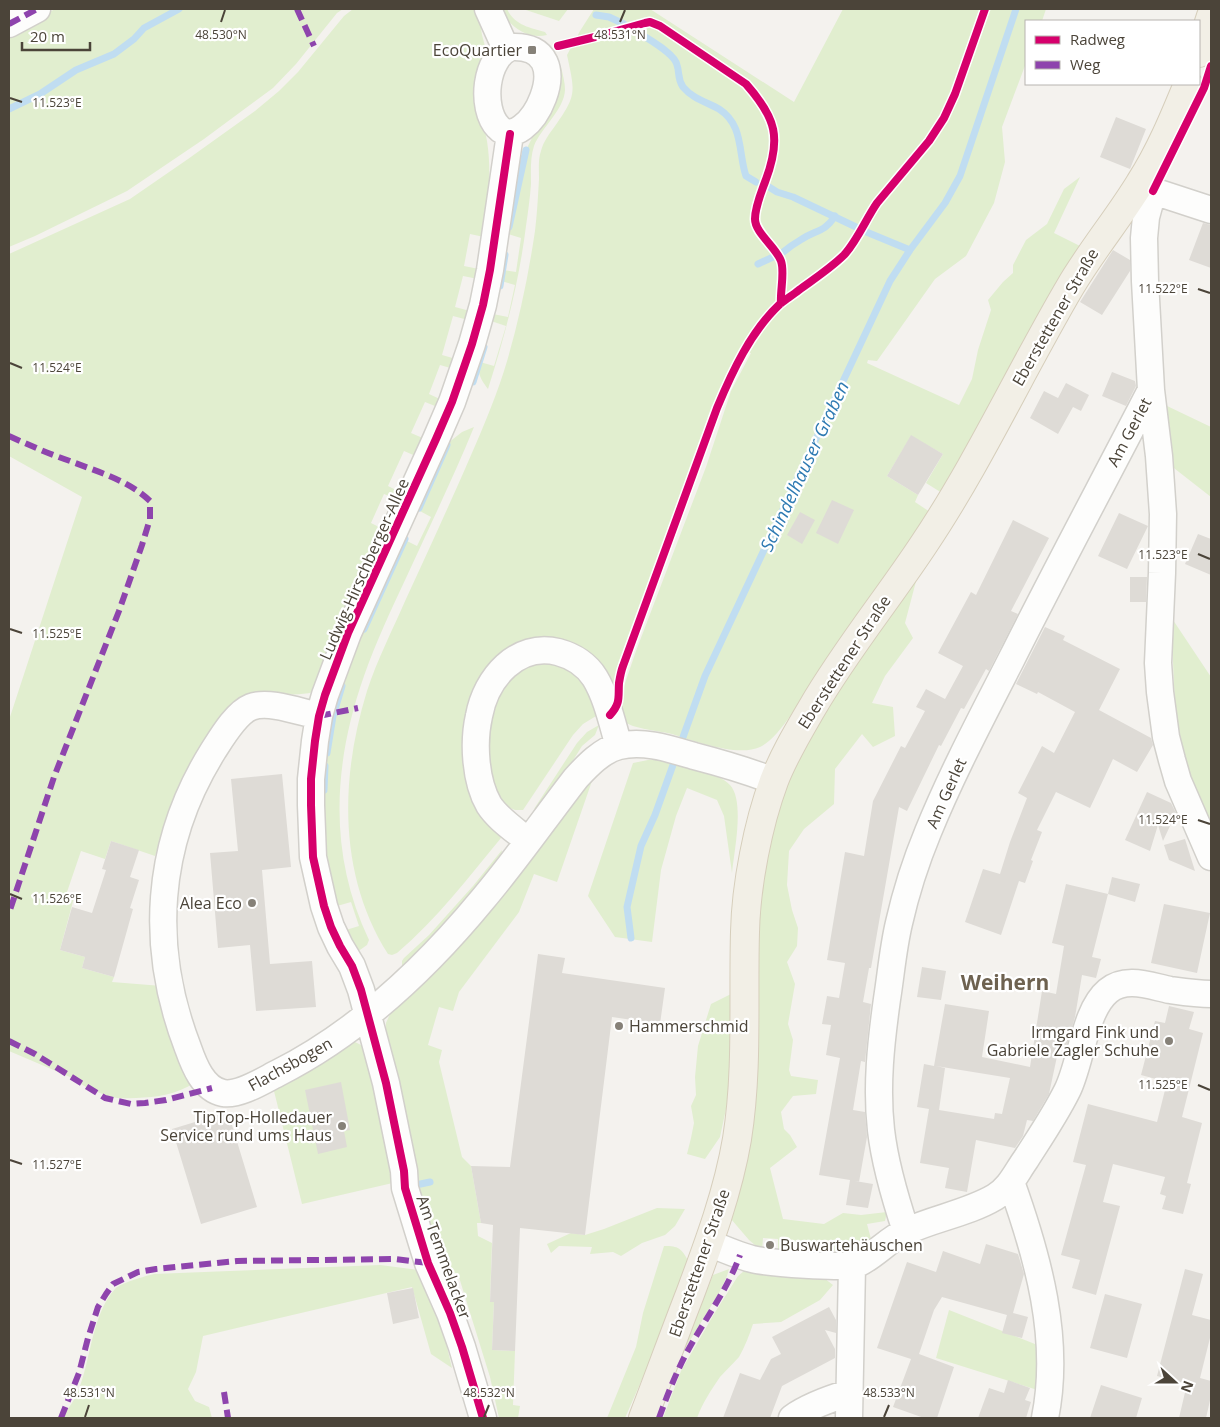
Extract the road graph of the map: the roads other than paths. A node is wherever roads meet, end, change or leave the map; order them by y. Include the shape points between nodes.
1 (37, 9) edge
2 (488, 9) edge
3 (1211, 16) edge
4 (9, 24) edge
5 (506, 49) junction
6 (1200, 50) edge
7 (1188, 85) edge
8 (510, 134) junction
9 (1147, 187) junction
10 (1211, 210) edge
11 (1151, 390) junction
12 (318, 716) junction
13 (619, 746) junction
14 (774, 781) junction
15 (528, 841) junction
16 (1211, 857) edge
17 (1211, 994) edge
18 (368, 1015) junction
19 (1011, 1182) junction
20 (906, 1231) junction
21 (709, 1243) junction
22 (852, 1266) junction
23 (849, 1406) edge
24 (483, 1418) edge
25 (643, 1418) edge
26 (792, 1418) edge
27 (1045, 1418) edge

1 - 4 street
2 - 5 street
3 - 6 main road
5 - 8 street via 491,71 487,93 494,123
5 - 8 street via 532,50 543,58 547,68 540,105 522,129
7 - 9 main road, Eberstettener Straße
8 - 12 street, Ludwig-Hirschberger-Allee via 490,270 472,344 452,402 348,633
9 - 10 street
9 - 11 street via 1144,238
9 - 14 main road, Eberstettener Straße via 1089,256 942,516 824,687
11 - 16 street via 1163,514 1158,663 1166,737 1178,782
11 - 20 street, Am Gerlet via 961,758 905,897 881,1044 879,1100 885,1155
12 - 18 street, Ludwig-Hirschberger-Allee via 311,779 313,857 324,906 357,977
12 - 18 street, Flachsbogen via 277,706 254,706 237,718 211,754 190,794 170,853 162,925 166,970 176,1012 195,1066 212,1088 223,1093 239,1091 297,1064
13 - 14 street via 644,745 678,751
13 - 15 street via 600,756 576,778
13 - 15 street via 602,691 586,666 575,658 540,650 514,659 503,669 484,698 478,716 478,773 490,807
14 - 21 main road, Eberstettener Straße via 750,878 745,930 744,1051 737,1139
15 - 18 street via 483,900 416,971
17 - 19 street via 1132,983 1108,991 1094,1009 1067,1091
18 - 24 street, Am Temmelacker via 386,1083 405,1188
19 - 20 street via 988,1200
19 - 27 street via 1044,1294 1050,1334
20 - 22 street
21 - 22 street via 765,1261
21 - 25 main road, Eberstettener Straße
22 - 23 street
23 - 26 street via 830,1399

